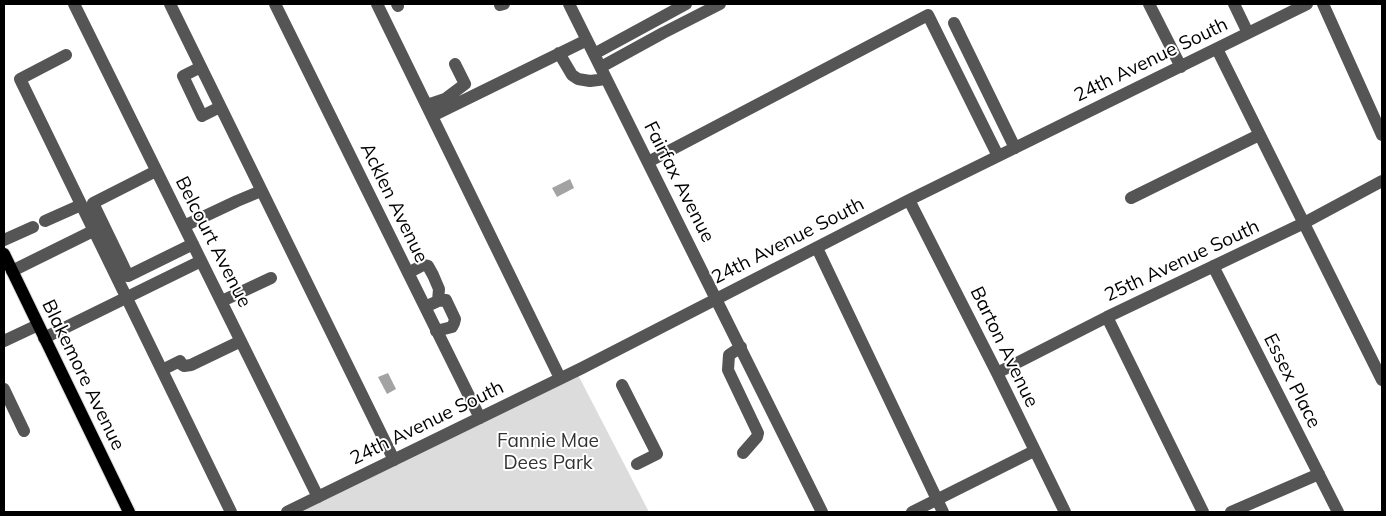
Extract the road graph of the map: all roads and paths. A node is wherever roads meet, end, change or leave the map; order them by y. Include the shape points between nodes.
1 (74, 4) edge
2 (170, 4) edge
3 (275, 4) edge
4 (377, 4) edge
5 (569, 4) edge
6 (686, 4) edge
7 (720, 4) edge
8 (1149, 4) edge
9 (1234, 4) edge
10 (1307, 4) edge
11 (1323, 4) edge
12 (954, 23) dead end
13 (1248, 33) junction
14 (587, 40) junction
15 (1216, 49) junction
16 (560, 53) junction
17 (594, 54) junction
18 (66, 55) dead end
19 (455, 64) dead end
20 (200, 67) junction
21 (1180, 67) junction
22 (604, 73) junction
23 (220, 107) junction
24 (429, 111) junction
25 (1379, 119) edge
26 (1259, 135) junction
27 (1382, 135) edge
28 (1015, 148) junction
29 (998, 156) junction
30 (648, 162) junction
31 (156, 171) junction
32 (1382, 182) edge
33 (261, 191) junction
34 (1131, 198) dead end
35 (909, 200) junction
36 (86, 205) junction
37 (45, 221) dead end
38 (1304, 224) junction
39 (184, 226) junction
40 (32, 227) dead end
41 (99, 228) junction
42 (4, 240) edge
43 (192, 244) junction
44 (817, 248) junction
45 (4, 254) edge
46 (201, 261) junction
47 (1213, 266) junction
48 (12, 271) junction
49 (408, 273) junction
50 (271, 278) dead end
51 (126, 298) junction
52 (716, 298) junction
53 (222, 301) junction
54 (438, 301) junction
55 (425, 307) junction
56 (1107, 317) junction
57 (38, 325) junction
58 (436, 331) junction
59 (44, 338) junction
60 (4, 341) edge
61 (242, 341) junction
62 (741, 347) junction
63 (162, 370) junction
64 (997, 373) junction
65 (560, 378) junction
66 (1382, 380) edge
67 (622, 385) dead end
68 (4, 389) edge
69 (480, 418) junction
70 (24, 431) dead end
71 (1034, 451) junction
72 (743, 453) dead end
73 (394, 460) junction
74 (637, 464) dead end
75 (1319, 474) junction
76 (318, 497) junction
77 (936, 500) junction
78 (129, 512) edge
79 (232, 512) edge
80 (287, 512) edge
81 (822, 512) edge
82 (912, 512) edge
83 (943, 512) edge
84 (1065, 512) edge
85 (1203, 512) edge
86 (1230, 512) edge
87 (1338, 512) edge

1 - 31 street, Belcourt Avenue
2 - 20 street
3 - 49 street, Acklen Avenue
4 - 24 street
5 - 14 street, Fairfax Avenue
6 - 17 street
7 - 22 street via 663,33
8 - 21 street
9 - 13 street
10 - 13 street, 24th Avenue South
11 - 25 street
12 - 28 street
13 - 15 street, 24th Avenue South
14 - 16 street
14 - 17 street, Fairfax Avenue
15 - 21 street, 24th Avenue South
15 - 26 street
16 - 22 street via 572,75 578,79 590,81
16 - 24 street
17 - 22 street, Fairfax Avenue
18 - 36 street via 20,79
19 - 24 street via 465,84
20 - 23 street
20 - 23 street via 183,76 202,116
21 - 28 street, 24th Avenue South
22 - 30 street, Fairfax Avenue
23 - 33 street
24 - 65 street
25 - 27 street
26 - 34 street
26 - 38 street
28 - 29 street, 24th Avenue South
29 - 30 street via 928,15
29 - 35 street, 24th Avenue South
30 - 52 street, Fairfax Avenue
31 - 36 street
31 - 39 street, Belcourt Avenue
32 - 38 street, 25th Avenue South
33 - 39 street
33 - 73 street
35 - 44 street, 24th Avenue South
35 - 64 street, Barton Avenue
36 - 37 street
36 - 41 street
38 - 47 street, 25th Avenue South
38 - 66 street
39 - 43 street, Belcourt Avenue
40 - 42 street
41 - 43 street via 128,276
41 - 48 street
41 - 51 street
43 - 46 street, Belcourt Avenue
44 - 52 street, 24th Avenue South
44 - 77 street
45 - 48 main road, Blakemore Avenue
46 - 51 street
46 - 53 street, Belcourt Avenue
47 - 56 street, 25th Avenue South
47 - 75 street, Essex Place
48 - 57 main road, Blakemore Avenue
49 - 54 street via 423,265 428,266 439,289
49 - 55 street, Acklen Avenue
50 - 53 street
51 - 59 street
51 - 63 street
52 - 62 street, Fairfax Avenue
52 - 65 street, 24th Avenue South
53 - 61 street, Belcourt Avenue
54 - 55 street
54 - 58 street via 446,300 455,319 452,327
55 - 58 street, Acklen Avenue
56 - 64 street, 25th Avenue South
56 - 85 street
57 - 59 main road, Blakemore Avenue
57 - 60 street
58 - 69 street, Acklen Avenue
59 - 78 main road, Blakemore Avenue
61 - 63 street via 191,365 184,366 180,361
61 - 76 street, Belcourt Avenue
62 - 72 street via 729,355 728,370 758,433
62 - 81 street, Fairfax Avenue
63 - 79 street
64 - 71 street, Barton Avenue
65 - 69 street, 24th Avenue South
67 - 74 street via 657,454
68 - 70 street
69 - 73 street, 24th Avenue South
71 - 77 street
71 - 84 street, Barton Avenue
73 - 76 street, 24th Avenue South
75 - 86 street
75 - 87 street, Essex Place
76 - 80 street, 24th Avenue South
77 - 82 street
77 - 83 street

